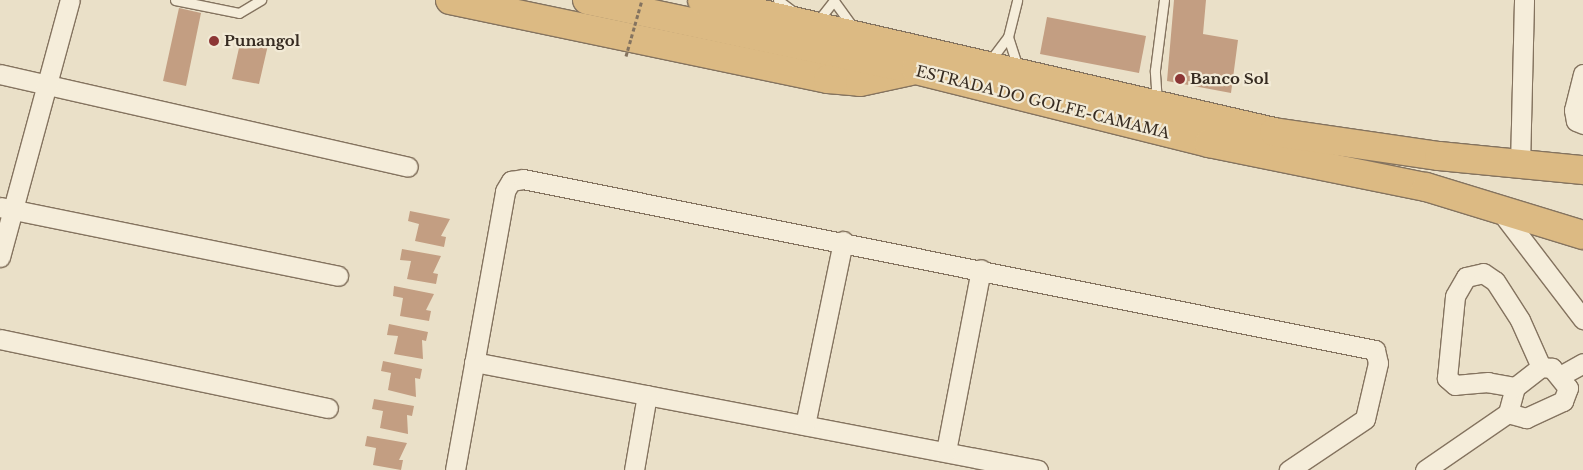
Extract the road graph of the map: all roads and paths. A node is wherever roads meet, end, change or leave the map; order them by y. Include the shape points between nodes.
1 (70, 0) edge
2 (176, 0) edge
3 (261, 0) edge
4 (450, 0) edge
5 (587, 0) edge
6 (642, 0) edge
7 (702, 0) edge
8 (778, 0) edge
9 (834, 0) edge
10 (1017, 0) edge
11 (1022, 0) edge
12 (1164, 0) edge
13 (1524, 0) edge
14 (1016, 10) junction
15 (809, 24) junction
16 (864, 36) junction
17 (1008, 38) junction
18 (626, 56) dead end
19 (968, 62) junction
20 (916, 70) junction
21 (0, 74) edge
22 (1583, 74) edge
23 (1029, 77) junction
24 (46, 85) junction
25 (1158, 108) junction
26 (1583, 124) edge
27 (1520, 165) junction
28 (408, 167) dead end
29 (1583, 170) edge
30 (7, 209) edge
31 (1506, 209) junction
32 (1583, 235) edge
33 (843, 241) junction
34 (0, 257) edge
35 (981, 269) junction
36 (338, 276) dead end
37 (1583, 319) edge
38 (0, 339) edge
39 (474, 362) junction
40 (1583, 363) edge
41 (1541, 367) junction
42 (1560, 376) junction
43 (1515, 387) junction
44 (647, 396) junction
45 (328, 408) dead end
46 (1508, 413) junction
47 (805, 424) junction
48 (946, 451) junction
49 (455, 470) edge
50 (634, 470) edge
51 (1038, 470) edge
52 (1289, 470) edge
53 (1425, 470) edge

1 - 24 street
2 - 3 lane via 239,13
4 - 20 highway via 828,79 860,82
5 - 20 highway, ESTRADA DO GOLFE-CAMAMA
6 - 18 path, bridge
7 - 15 highway, ESTRADA DO GOLFE-CAMAMA
8 - 15 lane
9 - 15 lane via 825,15
9 - 16 lane via 843,20
10 - 14 lane
11 - 14 lane
12 - 25 lane via 1155,70
13 - 27 street
14 - 17 lane
15 - 16 highway, ESTRADA DO GOLFE-CAMAMA
16 - 19 highway, ESTRADA DO GOLFE-CAMAMA
17 - 19 lane via 990,62
17 - 23 lane via 1017,66
19 - 23 highway, ESTRADA DO GOLFE-CAMAMA
20 - 31 highway, ESTRADA DO GOLFE-CAMAMA via 1209,144 1426,187
21 - 24 street
22 - 26 street via 1574,110 1576,120
23 - 25 highway, ESTRADA DO GOLFE-CAMAMA
24 - 28 street
24 - 30 street
25 - 27 highway, ESTRADA DO GOLFE-CAMAMA via 1358,145
27 - 29 highway, ESTRADA DO GOLFE-CAMAMA
30 - 34 street
30 - 36 street
31 - 32 highway, ESTRADA DO GOLFE-CAMAMA
31 - 37 street
33 - 35 street
33 - 39 street via 523,179 511,181 505,192
33 - 47 street
35 - 48 street
35 - 52 street via 1374,350 1378,363 1365,419
38 - 45 street
39 - 44 street
39 - 49 street
40 - 42 street
41 - 42 street via 1552,368
41 - 43 street
41 - 43 street via 1520,320 1495,281 1482,273 1466,277 1455,296 1447,378 1455,386 1488,382
42 - 46 street via 1568,388 1563,401 1526,418
43 - 46 street
44 - 47 street
44 - 50 street
46 - 53 street
47 - 48 street
48 - 51 street

